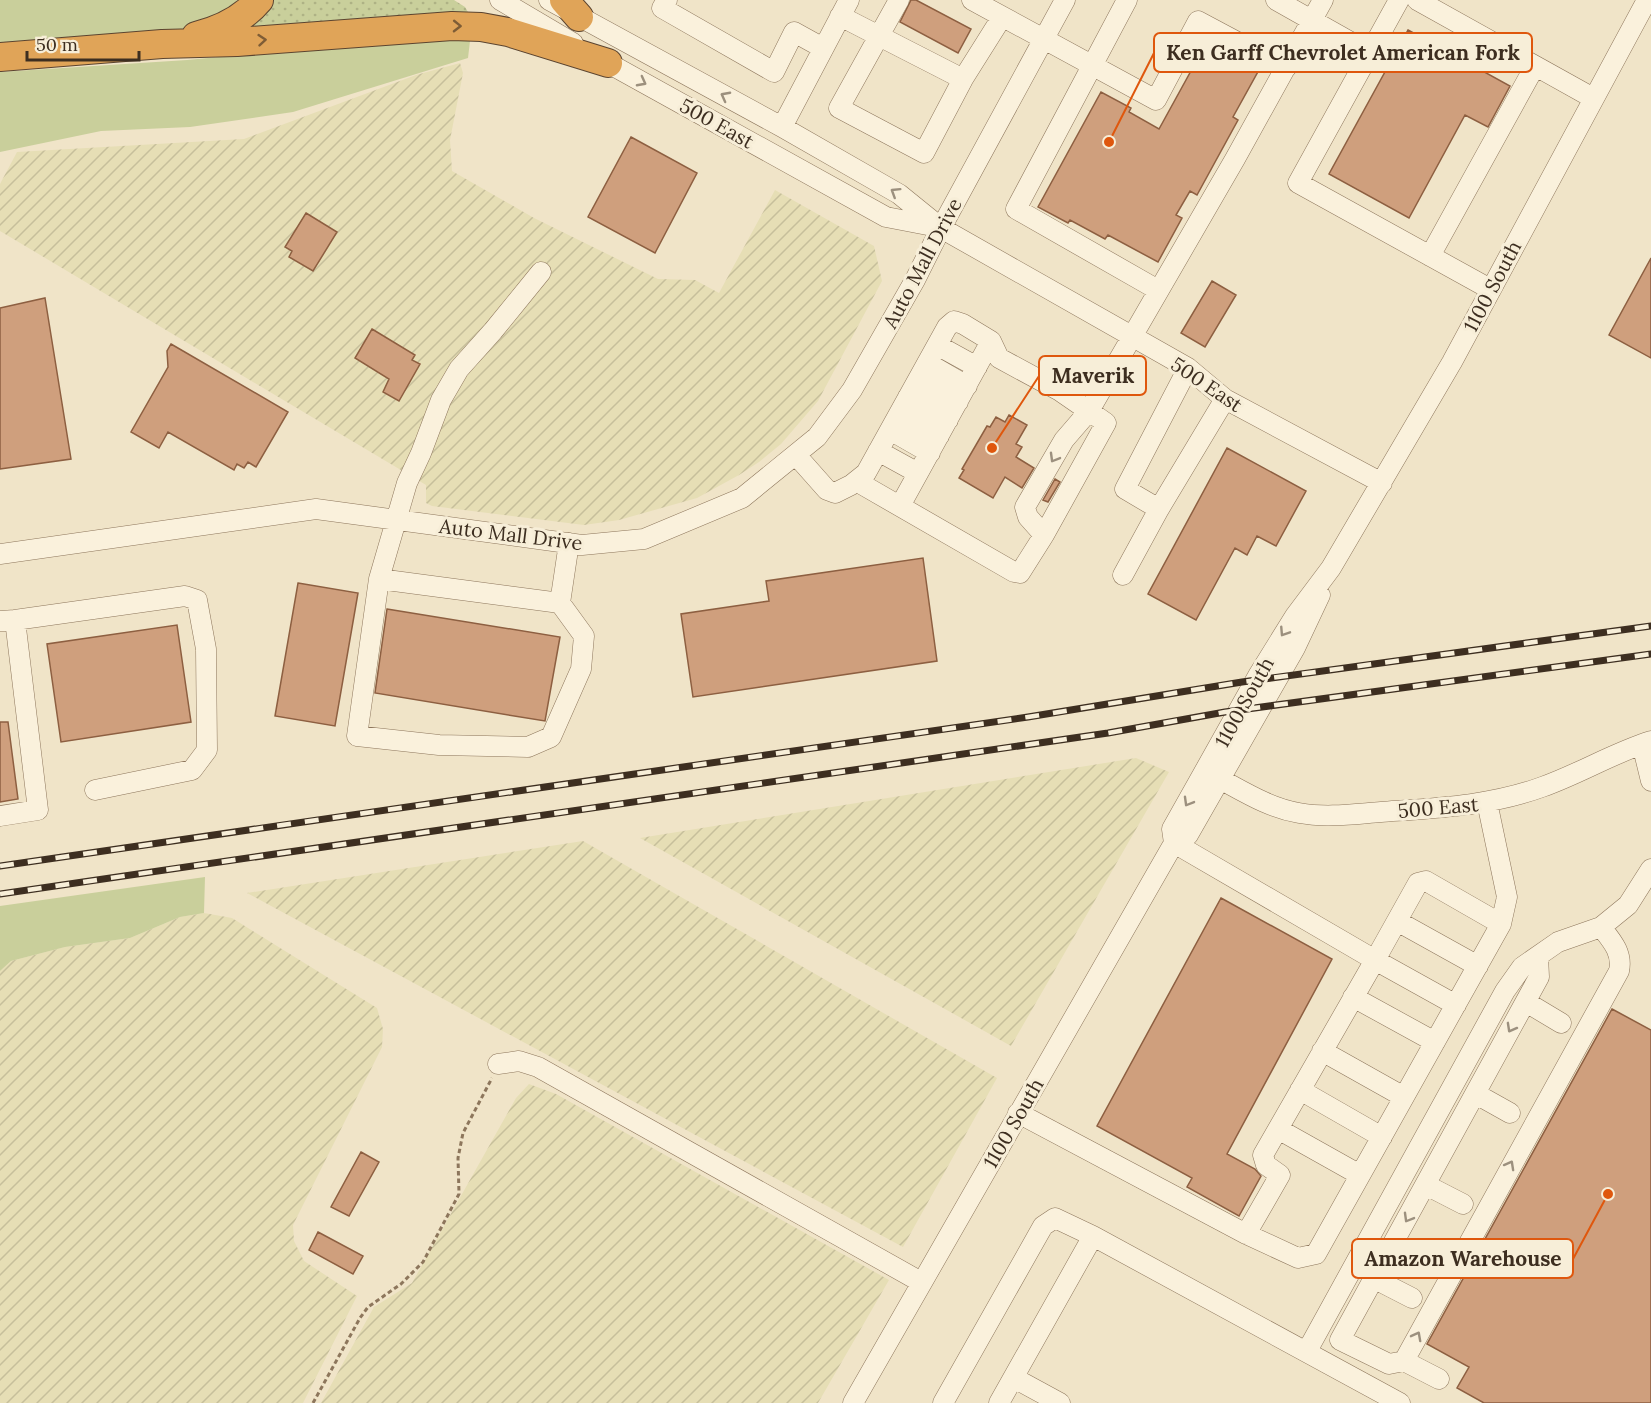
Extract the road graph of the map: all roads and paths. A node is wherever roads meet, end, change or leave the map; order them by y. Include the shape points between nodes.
1 (260, 0) edge
2 (500, 0) edge
3 (549, 0) edge
4 (667, 0) edge
5 (899, 0) edge
6 (972, 0) edge
7 (1065, 0) edge
8 (1127, 0) edge
9 (1276, 0) edge
10 (1323, 0) edge
11 (1399, 0) edge
12 (1417, 0) edge
13 (1647, 0) edge
14 (845, 5) edge
15 (572, 8) edge
16 (1002, 17) junction
17 (1312, 21) junction
18 (878, 35) junction
19 (1043, 40) junction
20 (162, 44) junction
21 (823, 48) junction
22 (1370, 53) junction
23 (0, 57) edge
24 (608, 63) junction
25 (1090, 66) junction
26 (1535, 66) junction
27 (1286, 68) junction
28 (963, 79) junction
29 (1593, 98) junction
30 (782, 127) junction
31 (941, 228) junction
32 (1430, 256) junction
33 (541, 272) dead end
34 (1490, 289) junction
35 (1158, 290) junction
36 (1131, 336) junction
37 (991, 341) junction
38 (937, 345) junction
39 (977, 367) junction
40 (1188, 368) junction
41 (962, 394) junction
42 (908, 397) junction
43 (1225, 399) junction
44 (1089, 411) junction
45 (939, 436) junction
46 (878, 451) junction
47 (796, 455) junction
48 (918, 473) junction
49 (856, 481) junction
50 (1382, 483) junction
51 (900, 506) junction
52 (1160, 509) junction
53 (397, 520) junction
54 (1044, 535) junction
55 (568, 543) junction
56 (0, 554) edge
57 (1331, 568) junction
58 (1123, 574) dead end
59 (379, 579) junction
60 (560, 603) junction
61 (8, 620) edge
62 (1647, 742) edge
63 (1220, 779) junction
64 (1651, 781) edge
65 (95, 790) dead end
66 (1487, 802) junction
67 (0, 816) edge
68 (1174, 843) junction
69 (1651, 869) edge
70 (1397, 921) junction
71 (1501, 924) junction
72 (1601, 927) junction
73 (1538, 956) junction
74 (1375, 960) junction
75 (1478, 966) junction
76 (1353, 997) junction
77 (1526, 1002) junction
78 (1456, 1005) junction
79 (1561, 1023) dead end
80 (1435, 1042) junction
81 (1322, 1051) junction
82 (498, 1064) joint
83 (1300, 1090) junction
84 (1476, 1094) junction
85 (1404, 1097) junction
86 (1018, 1113) junction
87 (1510, 1113) dead end
88 (1278, 1129) junction
89 (1382, 1137) junction
90 (1360, 1175) junction
91 (1426, 1185) junction
92 (1462, 1204) dead end
93 (1246, 1234) junction
94 (1093, 1236) junction
95 (1373, 1278) junction
96 (921, 1282) junction
97 (1412, 1298) dead end
98 (1307, 1352) junction
99 (1404, 1361) junction
100 (1014, 1378) junction
101 (1439, 1379) dead end
102 (1001, 1402) edge
103 (1393, 1402) edge
104 (313, 1403) edge
105 (853, 1403) edge
106 (943, 1403) edge
107 (1060, 1403) edge

1 - 20 highway via 223,27
2 - 24 street, 500 East
3 - 15 street, 500 East
4 - 21 street via 662,8 774,72 794,32
5 - 18 street
6 - 16 street
7 - 19 street, Auto Mall Drive
8 - 25 street
9 - 17 street
10 - 17 street
11 - 22 street
12 - 26 street
13 - 29 street, 1100 South
14 - 18 street
14 - 21 street
30 -> 15 street, 500 East
16 - 19 street
16 - 28 street
17 - 22 street
17 - 27 street
18 - 28 street
18 - 28 street via 839,108 924,153
19 - 25 street
19 - 31 street, Auto Mall Drive
20 - 23 highway
20 -> 24 highway via 472,27 508,32
21 - 30 street
22 - 32 street via 1298,183
24 -> 31 street, 500 East via 886,217
25 - 27 street via 1156,100 1198,21
25 - 35 street via 1016,209
26 - 29 street
26 - 32 street
27 - 35 street
29 - 34 street, 1100 South
31 -> 30 street, 500 East via 899,194
31 - 36 street, 500 East
31 - 47 street, Auto Mall Drive via 852,390 818,437
32 - 34 street
33 - 53 street via 459,369 441,400 407,483
34 - 50 street, 1100 South
35 - 36 street
36 - 40 street, 500 East
36 - 44 street
37 - 38 street via 954,321
37 - 39 street
37 - 44 street via 999,358
38 - 39 street
38 - 42 street
39 - 41 street
40 - 43 street, 500 East
40 - 52 street via 1125,489
41 - 42 street
41 - 45 street
42 - 45 street
42 - 45 street
42 - 46 street
43 - 50 street, 500 East
43 - 52 street
44 - 54 street via 1106,423
44 -> 54 street via 1064,440 1025,507 1028,518
45 - 48 street
46 - 48 street
46 - 49 street
47 - 49 street via 827,490 835,493
47 - 55 street, Auto Mall Drive via 742,498 644,538
48 - 51 street
49 - 51 street
50 - 57 street, 1100 South
51 - 54 street via 1014,572 1020,573
52 - 58 street
53 - 55 street, Auto Mall Drive
53 - 56 street, Auto Mall Drive via 316,508
53 - 59 street
55 - 60 street
57 - 63 street, 1100 South via 1295,648
57 -> 68 street, 1100 South via 1284,633 1233,719 1172,829
59 - 60 street
59 - 60 street via 357,736 439,746 528,747 551,737 581,669 584,636
61 - 65 street via 185,596 197,600 206,648 207,750 192,770
61 - 67 street via 39,810
62 - 64 street
62 - 66 street, 500 East via 1557,782
63 - 66 street, 500 East via 1273,806 1318,816
63 - 68 street, 1100 South via 1188,835
66 - 71 street via 1507,897
68 - 74 street
68 - 86 street, 1100 South
69 - 72 street via 1628,905
70 - 71 street via 1418,883 1426,881
70 - 74 street
70 - 75 street
71 - 75 street
72 - 73 street via 1558,942
99 -> 72 street via 1619,971 1616,946
73 - 77 street via 1539,977
73 - 98 street via 1522,967 1505,990
74 - 76 street
74 - 78 street
75 - 78 street
76 - 80 street
76 - 81 street
77 - 79 street
77 -> 84 street
78 - 80 street
80 - 85 street
81 - 83 street
81 - 85 street
82 - 96 street via 519,1061 538,1066
82 - 104 path via 464,1133 458,1158 459,1194 423,1262 360,1318
83 - 88 street
83 - 89 street
84 - 87 street
84 - 91 street
85 - 89 street
86 - 93 street
86 - 96 street, 1100 South
88 - 90 street
88 - 93 street via 1263,1155 1266,1165 1280,1174
89 - 90 street
90 - 93 street via 1316,1254 1298,1258
91 - 92 street
91 -> 95 street
94 - 98 street
94 - 100 street
94 - 106 street via 1055,1218 1043,1226
95 - 97 street
95 - 99 street via 1340,1340 1389,1364
96 - 105 street, 1100 South
98 - 103 street
99 - 101 street
100 - 102 street
100 - 107 street

